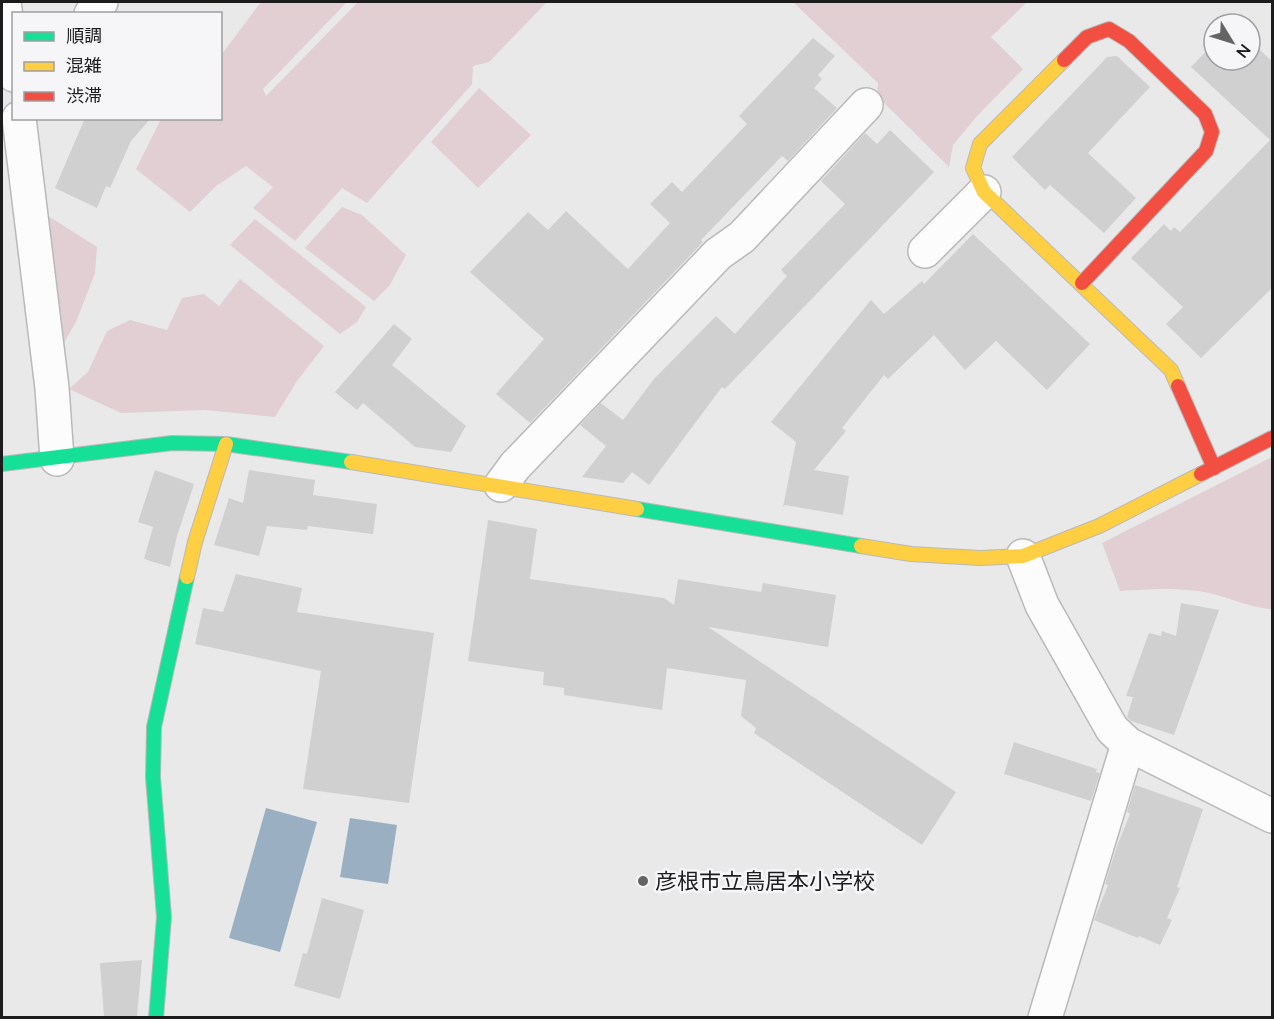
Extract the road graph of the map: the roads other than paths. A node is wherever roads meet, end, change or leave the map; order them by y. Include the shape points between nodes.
1 (8, 14) edge
2 (12, 55) edge
3 (866, 105) dead end
4 (19, 120) edge
5 (984, 192) junction
6 (925, 251) dead end
7 (1082, 283) junction
8 (1272, 438) edge
9 (226, 444) junction
10 (57, 459) junction
11 (2, 464) edge
12 (1214, 468) junction
13 (501, 485) junction
14 (1023, 556) junction
15 (1128, 744) junction
16 (1272, 816) edge
17 (156, 1017) edge
18 (1045, 1017) edge

1 - 2 street
3 - 13 street via 742,237 718,254
4 - 10 street
5 - 6 street
5 - 7 street
5 - 7 street via 973,168 980,144 1087,37 1109,29 1129,41 1205,114 1212,132 1206,151
7 - 12 street via 1171,370
8 - 12 street
9 - 10 street via 136,446
9 - 13 street
9 - 17 street via 195,542 154,727 153,777 164,917
10 - 11 street
12 - 14 street via 1099,526
13 - 14 street via 911,554
14 - 15 street via 1042,605 1112,729
15 - 16 street
15 - 18 street

